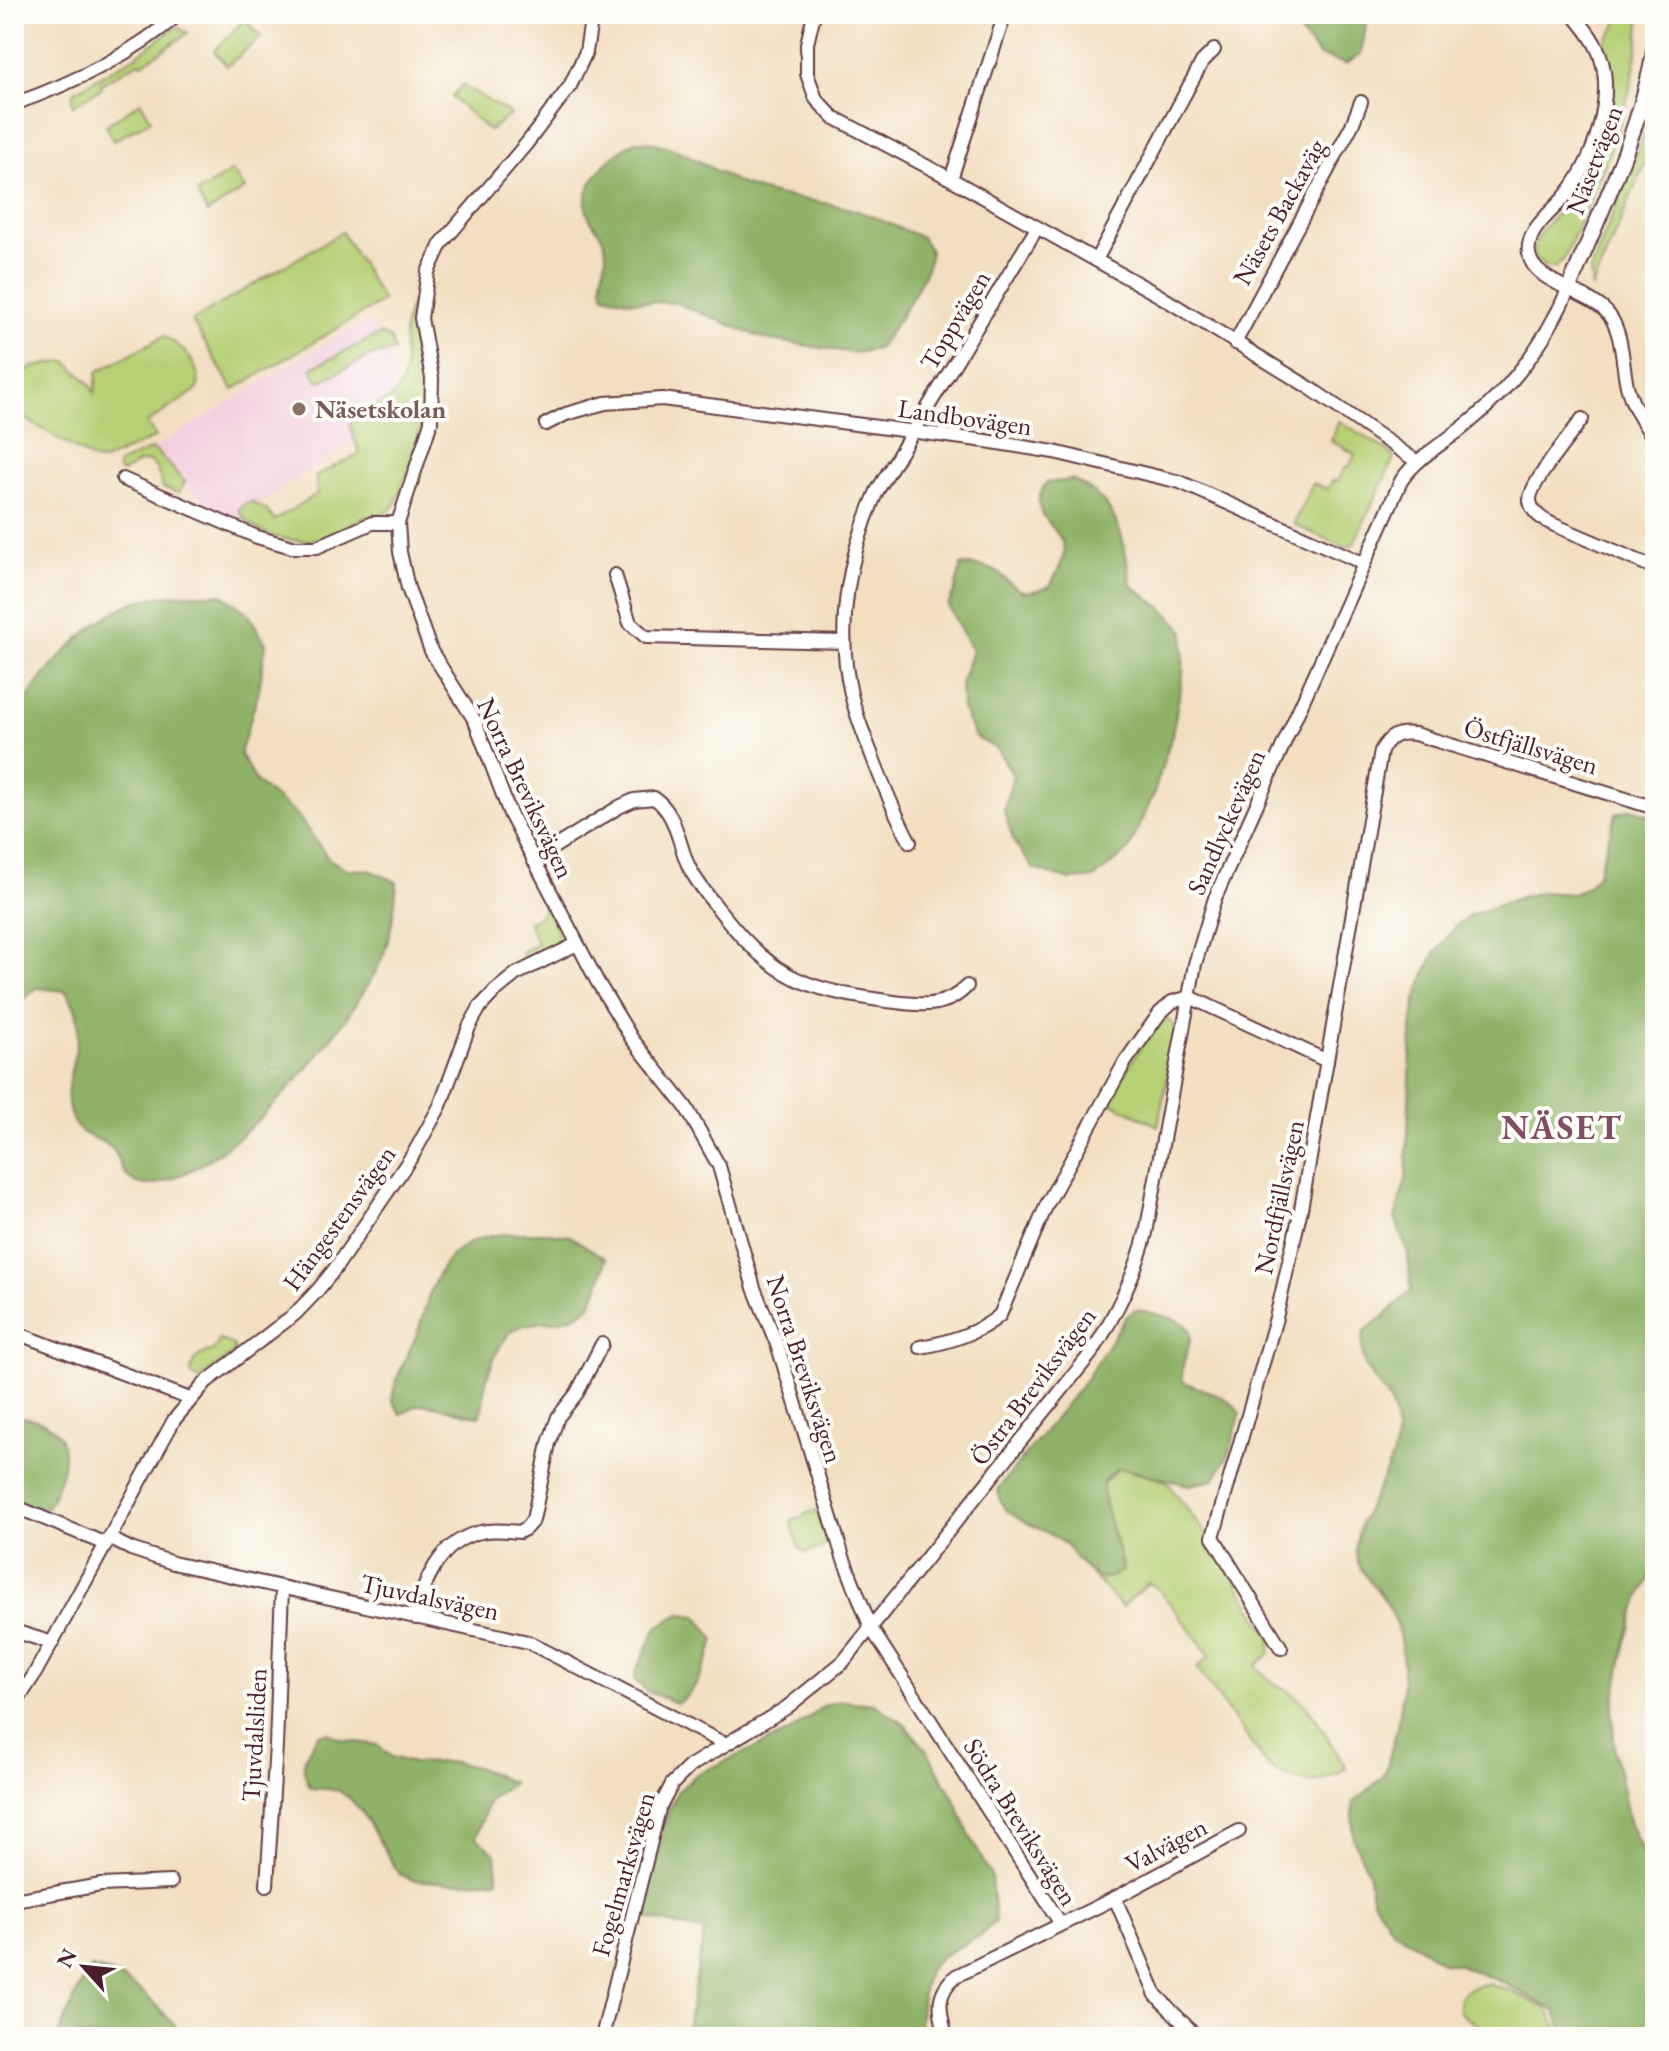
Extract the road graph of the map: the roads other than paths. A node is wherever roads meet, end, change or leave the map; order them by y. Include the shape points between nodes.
1 (179, 14) edge
2 (592, 14) edge
3 (814, 14) edge
4 (1005, 14) edge
5 (1573, 14) edge
6 (1655, 46) edge
7 (1214, 50) dead end
8 (1653, 69) edge
9 (1361, 102) dead end
10 (14, 104) edge
11 (951, 179) junction
12 (1037, 228) junction
13 (1096, 260) junction
14 (1569, 288) junction
15 (1235, 343) junction
16 (1582, 419) dead end
17 (546, 424) dead end
18 (913, 432) junction
19 (1655, 440) edge
20 (1416, 461) junction
21 (123, 479) dead end
22 (398, 523) junction
23 (1363, 563) junction
24 (1655, 568) edge
25 (615, 575) dead end
26 (844, 642) junction
27 (1393, 735) joint
28 (1655, 808) edge
29 (910, 842) dead end
30 (533, 860) junction
31 (577, 944) junction
32 (967, 986) dead end
33 (1190, 997) junction
34 (1327, 1061) junction
35 (14, 1332) edge
36 (602, 1344) dead end
37 (920, 1347) dead end
38 (190, 1399) junction
39 (14, 1506) edge
40 (107, 1541) junction
41 (282, 1588) junction
42 (416, 1618) junction
43 (871, 1628) junction
44 (14, 1631) edge
45 (52, 1643) junction
46 (1281, 1648) dead end
47 (14, 1706) edge
48 (725, 1744) junction
49 (1239, 1831) dead end
50 (171, 1882) dead end
51 (267, 1885) dead end
52 (1115, 1898) junction
53 (14, 1900) edge
54 (1061, 1924) junction
55 (602, 2037) edge
56 (946, 2037) edge
57 (1197, 2037) edge

1 - 10 street via 99,69
2 - 22 street, Norra Breviksvägen via 586,52 570,86 441,244 428,272 421,318 432,378 431,422
3 - 11 street via 807,74 823,109
4 - 11 street
5 - 14 street via 1601,58 1603,104 1580,174 1532,235 1528,252 1539,271
6 - 8 street, Näsetvägen
7 - 13 street via 1202,62
8 - 14 street, Näsetvägen
9 - 15 street, Näsets Backaväg
11 - 12 street
12 - 13 street
12 - 18 street, Toppvägen
13 - 15 street
14 - 19 street via 1612,318 1631,399
14 - 20 street, Sandlyckevägen via 1555,320 1512,382 1464,427
15 - 20 street
16 - 24 street via 1535,486 1532,507 1552,524
17 - 18 street, Landbovägen via 586,407 644,398
18 - 23 street, Landbovägen via 1054,452 1180,482
18 - 26 street, Toppvägen via 860,531
20 - 23 street, Sandlyckevägen via 1401,481
21 - 22 street via 292,547 317,547 372,523
22 - 30 street, Norra Breviksvägen via 400,552 419,622 475,721
23 - 33 street, Sandlyckevägen via 1215,898
25 - 26 street via 630,623 646,637
26 - 29 street, Toppvägen via 857,715
27 - 28 street, Östfjällsvägen via 1415,734
27 - 34 street, Nordfjällsvägen via 1381,751
30 - 31 street, Norra Breviksvägen
30 - 32 street via 619,807 654,798 672,819 703,889 742,938 776,968 819,988 907,1004 947,1001
31 - 38 street, Hängestensvägen via 516,974 485,1001 469,1026 430,1127 334,1270 295,1314
31 - 43 street, Norra Breviksvägen via 613,1011 686,1107 719,1166 754,1288
33 - 34 street
33 - 37 street via 1172,1002 1160,1013 1125,1062 1047,1204 1000,1315 947,1341
33 - 43 street, Östra Breviksvägen via 1146,1233 1123,1300 1093,1351
34 - 46 street, Nordfjällsvägen via 1276,1318 1213,1537
35 - 38 street
36 - 42 street via 558,1417 533,1520 519,1532 479,1532 457,1543 430,1572
38 - 40 street, Hängestensvägen
39 - 40 street, Tjuvdalsvägen
40 - 41 street, Tjuvdalsvägen
40 - 45 street, Hängestensvägen
41 - 42 street, Tjuvdalsvägen
41 - 51 street, Tjuvdalsliden
42 - 48 street, Tjuvdalsvägen via 539,1646
43 - 48 street, Fogelmarksvägen via 809,1692
43 - 54 street, Södra Breviksvägen
44 - 45 street
45 - 47 street, Hängestensvägen
48 - 55 street, Fogelmarksvägen via 680,1775 659,1809
49 - 52 street, Valvägen
50 - 53 street via 101,1885
52 - 54 street, Valvägen
52 - 57 street via 1156,1995
54 - 56 street, Södra Breviksvägen via 948,1983 939,1999

